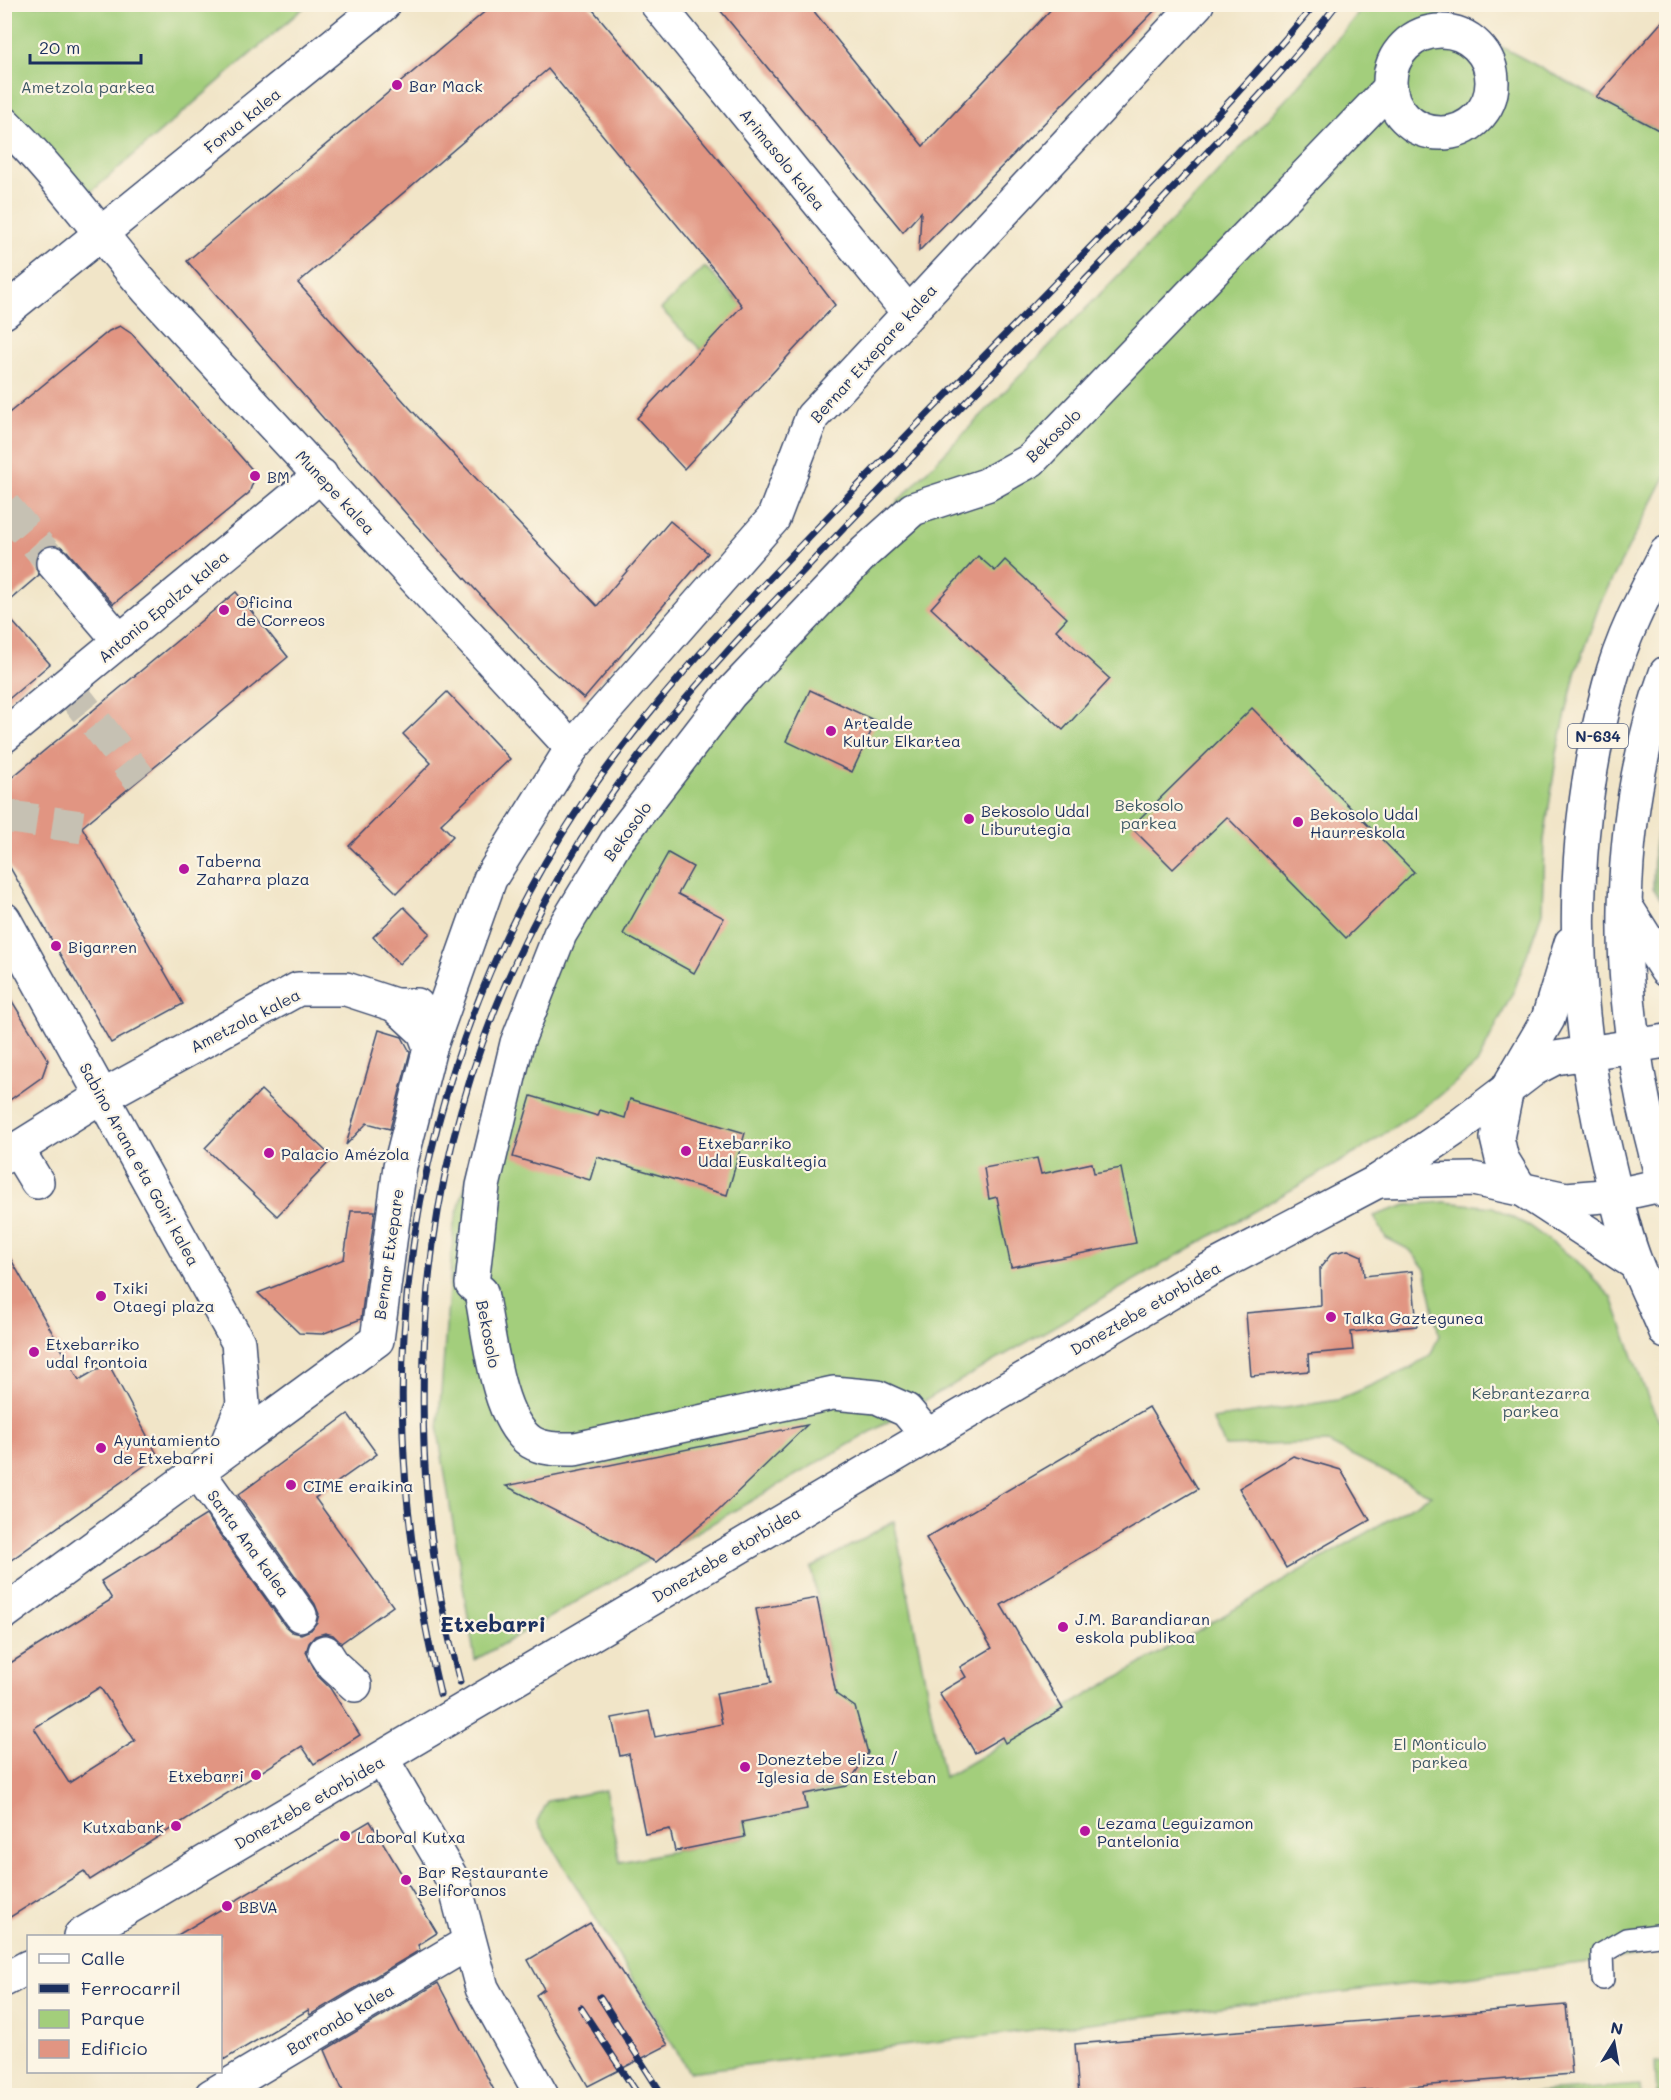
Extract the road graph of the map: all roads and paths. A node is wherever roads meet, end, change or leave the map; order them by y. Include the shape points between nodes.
1 (384, 4) edge
2 (657, 4) edge
3 (1197, 4) edge
4 (1389, 88) dead end
5 (4, 123) edge
6 (100, 235) junction
7 (4, 312) edge
8 (908, 312) junction
9 (321, 475) junction
10 (1666, 553) edge
11 (53, 563) tunnel mouth
12 (120, 641) junction
13 (1666, 673) edge
14 (4, 736) edge
15 (572, 748) junction
16 (1627, 908) junction
17 (4, 919) edge
18 (1578, 919) junction
19 (1666, 970) edge
20 (456, 981) junction
21 (395, 1005) junction
22 (1666, 1041) edge
23 (1632, 1045) junction
24 (430, 1048) junction
25 (1585, 1052) junction
26 (1507, 1089) junction
27 (96, 1100) junction
28 (11, 1153) edge
29 (1378, 1181) junction
30 (37, 1182) dead end
31 (1666, 1187) edge
32 (1521, 1188) junction
33 (1616, 1195) junction
34 (1636, 1264) junction
35 (1666, 1332) edge
36 (927, 1435) junction
37 (224, 1451) junction
38 (198, 1472) junction
39 (4, 1613) edge
40 (355, 1685) dead end
41 (382, 1760) junction
42 (1666, 1934) edge
43 (82, 1935) edge
44 (468, 1943) junction
45 (27, 1968) edge
46 (1603, 1979) dead end
47 (4, 1980) edge
48 (211, 2096) edge
49 (542, 2096) edge

1 - 6 main road, Forua kalea
2 - 8 main road, Arimasolo kalea
3 - 8 main road, Bernar Etxepare kalea
4 - 36 main road, Bekosolo via 1031,460 986,485 913,509 865,552 730,694 610,853 560,934 517,1043 483,1186 472,1284 481,1292 504,1404 515,1425 531,1442 575,1449 833,1393 877,1397 906,1410
5 - 6 main road via 42,159
6 - 7 main road, Forua kalea
6 - 9 main road, Munepe kalea
8 - 15 main road, Bernar Etxepare kalea via 812,417 773,519
9 - 12 main road, Antonio Epalza kalea
9 - 15 main road, Munepe kalea
10 - 18 main road, N-634 via 1634,617 1609,684 1592,759 1580,843
11 - 12 main road
12 - 14 main road, Antonio Epalza kalea
13 - 16 main road, N-634 via 1641,768 1629,848
15 - 20 main road, Bernar Etxepare kalea via 490,879
16 - 19 main road
16 - 23 main road, N-634 via 1625,956
17 - 27 main road, Sabino Arana eta Goiri kalea
18 - 25 main road, N-634
18 - 26 main road via 1548,1018
20 - 21 main road via 428,1005
20 - 24 main road, Bernar Etxepare kalea
21 - 24 main road via 424,1032
21 - 27 main road, Ametzola kalea via 346,989 297,989
22 - 23 main road, Doneztebe etorbidea
23 - 25 main road, Doneztebe etorbidea
23 - 31 main road, N-634
24 - 37 main road, Bernar Etxepare via 400,1166 377,1340
25 - 26 main road, Doneztebe etorbidea via 1555,1058
25 - 33 main road, N-634
26 - 29 main road, Doneztebe etorbidea
26 - 32 main road via 1497,1138 1502,1159
27 - 28 main road, Ametzola kalea
27 - 37 main road, Sabino Arana eta Goiri kalea via 238,1342 243,1404
28 - 30 main road
29 - 32 main road via 1473,1179
29 - 36 main road, Doneztebe etorbidea via 1205,1272
31 - 33 main road
32 - 33 main road via 1566,1198
32 - 34 main road
33 - 34 main road, N-634
34 - 35 main road, N-634
36 - 41 main road, Doneztebe etorbidea
37 - 38 main road
38 - 39 main road
38 - 40 main road, Santa Ana kalea via 334,1666
41 - 43 main road, Doneztebe etorbidea
41 - 44 main road via 454,1882
42 - 46 lane via 1626,1939 1602,1953
44 - 48 main road, Barrondo kalea
44 - 49 main road via 482,1988
45 - 47 main road

